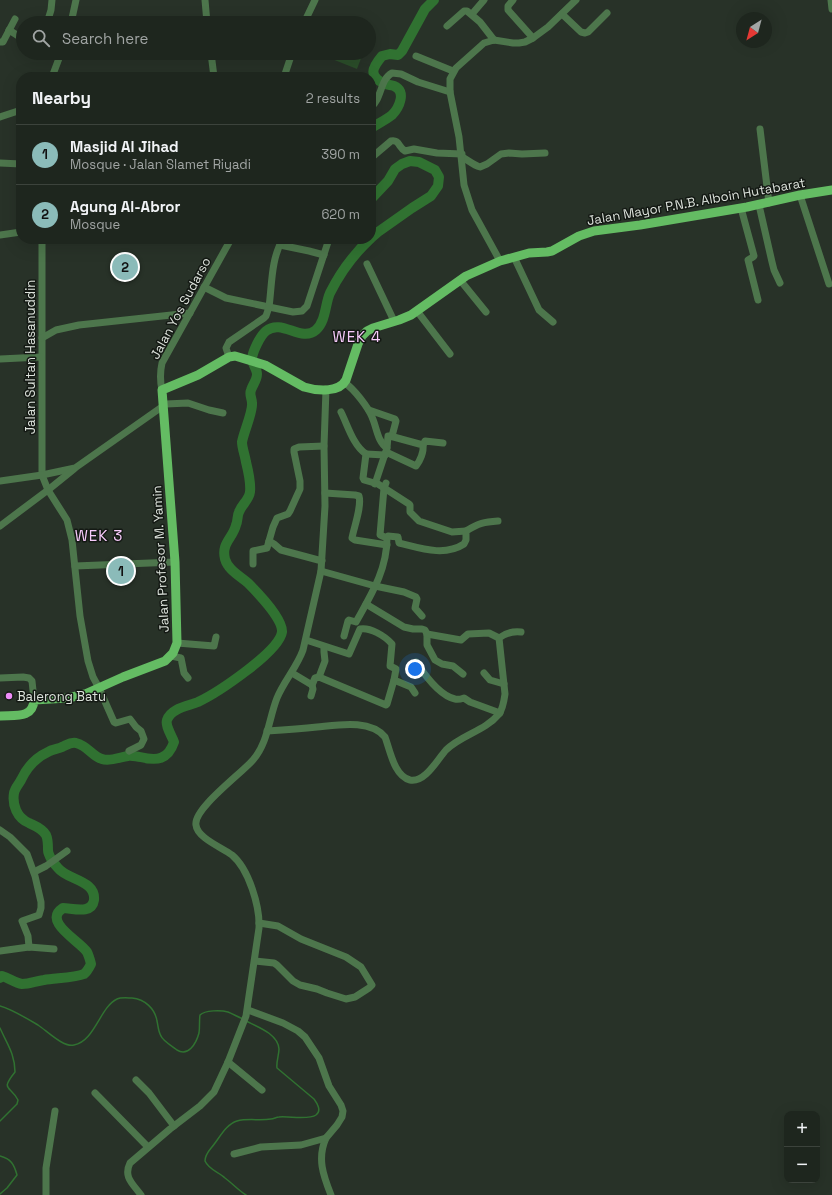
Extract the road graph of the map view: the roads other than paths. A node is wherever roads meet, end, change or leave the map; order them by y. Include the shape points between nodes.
1 (52, 0) edge
2 (76, 0) edge
3 (205, 0) edge
4 (315, 0) edge
5 (484, 0) edge
6 (513, 0) edge
7 (831, 0) edge
8 (572, 2) edge
9 (832, 9) edge
10 (607, 13) dead end
11 (472, 14) junction
12 (562, 14) junction
13 (49, 16) edge
14 (73, 16) edge
15 (206, 16) edge
16 (307, 16) edge
17 (15, 19) dead end
18 (446, 26) dead end
19 (9, 30) junction
20 (16, 34) edge
21 (533, 38) junction
22 (494, 40) junction
23 (0, 42) edge
24 (416, 56) dead end
25 (58, 60) edge
26 (212, 60) edge
27 (290, 60) edge
28 (453, 71) junction
29 (54, 72) edge
30 (213, 72) edge
31 (286, 72) edge
32 (450, 92) junction
33 (376, 100) edge
34 (16, 112) edge
35 (0, 117) edge
36 (760, 129) dead end
37 (545, 153) dead end
38 (376, 154) edge
39 (462, 156) junction
40 (0, 163) edge
41 (16, 164) edge
42 (832, 190) edge
43 (800, 195) junction
44 (769, 203) junction
45 (759, 205) junction
46 (741, 208) junction
47 (16, 233) edge
48 (0, 236) edge
49 (42, 244) edge
50 (228, 244) edge
51 (280, 244) edge
52 (287, 244) edge
53 (327, 244) edge
54 (324, 255) junction
55 (514, 257) junction
56 (500, 261) junction
57 (367, 264) dead end
58 (460, 280) junction
59 (780, 283) dead end
60 (829, 284) dead end
61 (204, 287) junction
62 (758, 300) dead end
63 (269, 307) junction
64 (417, 311) junction
65 (486, 312) dead end
66 (190, 313) junction
67 (394, 321) junction
68 (553, 322) dead end
69 (42, 338) junction
70 (450, 354) dead end
71 (233, 356) junction
72 (41, 357) junction
73 (0, 359) edge
74 (345, 383) junction
75 (326, 389) junction
76 (162, 390) junction
77 (162, 407) junction
78 (369, 410) junction
79 (341, 412) dead end
80 (223, 413) dead end
81 (392, 436) junction
82 (443, 443) dead end
83 (423, 445) junction
84 (324, 446) junction
85 (386, 452) junction
86 (366, 454) junction
87 (75, 468) junction
88 (42, 475) junction
89 (0, 481) edge
90 (375, 484) junction
91 (385, 486) junction
92 (48, 490) junction
93 (325, 493) junction
94 (498, 521) dead end
95 (0, 526) edge
96 (466, 531) junction
97 (270, 541) junction
98 (387, 542) junction
99 (322, 561) junction
100 (175, 562) junction
101 (253, 564) dead end
102 (75, 566) junction
103 (322, 571) junction
104 (375, 586) junction
105 (366, 604) junction
106 (422, 616) dead end
107 (521, 632) dead end
108 (428, 634) junction
109 (344, 636) dead end
110 (216, 637) dead end
111 (499, 638) junction
112 (306, 640) junction
113 (177, 643) junction
114 (324, 647) junction
115 (171, 656) junction
116 (416, 662) dead end
117 (292, 673) junction
118 (484, 673) dead end
119 (463, 674) dead end
120 (319, 677) junction
121 (0, 678) edge
122 (188, 678) dead end
123 (394, 680) junction
124 (504, 684) junction
125 (312, 685) junction
126 (100, 688) junction
127 (415, 693) dead end
128 (311, 696) dead end
129 (34, 700) junction
130 (500, 713) junction
131 (0, 716) edge
132 (267, 731) junction
133 (129, 751) dead end
134 (2, 834) edge
135 (67, 851) dead end
136 (34, 872) junction
137 (260, 923) junction
138 (29, 947) junction
139 (54, 949) dead end
140 (0, 951) edge
141 (255, 961) junction
142 (247, 1013) junction
143 (228, 1062) junction
144 (136, 1080) dead end
145 (262, 1090) dead end
146 (95, 1094) dead end
147 (55, 1111) dead end
148 (174, 1126) junction
149 (326, 1138) junction
150 (148, 1147) junction
151 (234, 1154) dead end
152 (46, 1195) edge
153 (141, 1195) edge
154 (332, 1195) edge

1 - 13 street
2 - 14 street
3 - 15 street
4 - 16 street
5 - 11 street
6 - 21 street via 508,10
7 - 9 street
8 - 12 street
10 - 12 street via 585,33
11 - 18 street via 465,10
11 - 22 street
12 - 21 street
17 - 19 street
19 - 20 street
19 - 23 street via 3,42
21 - 22 street via 519,43
22 - 28 street via 480,46
24 - 28 street
25 - 29 street
26 - 30 street
27 - 31 street
28 - 32 street via 449,81
32 - 33 street via 396,72 386,77
32 - 39 street
34 - 35 street
36 - 44 street
37 - 39 street via 501,154 480,167
38 - 39 street via 394,140 405,151 414,149
39 - 56 street via 463,176 472,210
40 - 41 street
42 - 43 main road, Jalan Mayor P.N.B. Alboin Hutabarat
43 - 44 main road, Jalan Mayor P.N.B. Alboin Hutabarat
43 - 60 street
44 - 45 main road, Jalan Mayor P.N.B. Alboin Hutabarat
45 - 46 main road, Jalan Mayor P.N.B. Alboin Hutabarat
45 - 59 street via 774,270
46 - 55 main road, Jalan Mayor P.N.B. Alboin Hutabarat via 594,231 552,251
46 - 62 street via 754,256 748,260
47 - 48 street
49 - 69 street, Jalan Sultan Hasanuddin
50 - 61 street, Jalan Yos Sudarso
51 - 63 street via 274,266
52 - 54 street
53 - 54 street
54 - 63 street via 304,310 293,312
55 - 56 main road, Jalan Mayor P.N.B. Alboin Hutabarat
55 - 68 street via 539,310
56 - 58 main road, Jalan Mayor P.N.B. Alboin Hutabarat
57 - 67 street
58 - 64 main road, Jalan Mayor P.N.B. Alboin Hutabarat
58 - 65 street
61 - 63 street via 222,297
61 - 66 street, Jalan Yos Sudarso
63 - 71 street via 264,318 229,342 226,348
64 - 67 main road, Jalan Mayor P.N.B. Alboin Hutabarat
64 - 70 street
66 - 69 street via 79,325 56,330
66 - 76 street, Jalan Yos Sudarso via 162,363
67 - 74 main road, Jalan Mayor P.N.B. Alboin Hutabarat via 372,328 362,336 353,355
69 - 72 street, Jalan Sultan Hasanuddin
71 - 75 main road via 265,365 304,387
71 - 76 main road via 198,375
72 - 73 street
72 - 88 street, Jalan Sultan Hasanuddin
74 - 75 main road via 338,388
74 - 78 street
75 - 84 street
76 - 77 main road, Jalan Profesor M. Yamin
77 - 80 street via 166,404 185,403
77 - 87 street
77 - 100 main road, Jalan Profesor M. Yamin
78 - 81 street via 396,421
78 - 85 street
79 - 86 street via 357,444
81 - 83 street
81 - 85 street via 388,436
82 - 83 street via 425,441
83 - 85 street via 424,450 416,466
84 - 93 street
84 - 97 street via 294,449 300,489 288,514 277,518
85 - 86 street
85 - 90 street
86 - 90 street via 363,478
87 - 88 street
87 - 92 street
88 - 89 street
88 - 92 street
90 - 91 street
91 - 96 street via 410,505 410,512 419,521 452,532
91 - 98 street via 380,535
92 - 95 street
92 - 102 street via 67,520
93 - 98 street via 355,495 360,498 352,538 354,540
93 - 99 street
94 - 96 street via 481,523
96 - 98 street via 464,544 441,551 398,543 398,537 388,536
97 - 99 street via 281,550
97 - 101 street via 267,548 253,551
98 - 104 street via 387,551
99 - 103 street
100 - 102 street
100 - 113 main road, Jalan Profesor M. Yamin
102 - 126 street via 85,646 90,669
103 - 104 street
103 - 112 street
104 - 105 street
104 - 106 street via 404,592 416,598 415,608
105 - 108 street via 404,627 422,629
105 - 109 street via 356,622 348,621
107 - 111 street via 514,631
108 - 111 street via 461,640 468,634 489,633
108 - 119 street via 427,645 435,660 453,666
110 - 113 street via 214,646
111 - 124 street
112 - 114 street
112 - 117 street via 304,650
113 - 115 main road, Jalan Profesor M. Yamin
114 - 120 street via 325,661
114 - 123 street via 349,654 360,629 372,631 392,644 390,666 396,668
115 - 122 street via 181,658 184,674
115 - 126 main road via 162,663
116 - 130 street via 430,680 453,699 464,698
117 - 125 street
117 - 132 street via 277,698
118 - 124 street via 490,680
120 - 123 street via 386,705
120 - 125 street via 315,678
121 - 129 street via 29,678 32,681
123 - 127 street via 408,685
124 - 130 street via 504,702
125 - 128 street
126 - 129 main road via 76,697
126 - 133 street via 114,722 130,719 141,731 144,739 142,744
129 - 131 main road via 32,709 26,714
130 - 132 street via 458,740 446,750 433,767 416,780 408,780 396,771 386,737 368,726 340,724
132 - 137 street via 254,760 210,801 196,819 198,831 233,856 240,865 254,892
134 - 136 street via 10,837 26,852
135 - 136 street
136 - 138 street via 41,908 39,915 22,921
137 - 141 street
137 - 141 street via 278,926 301,939 346,957 361,967 372,985 354,998 346,999 300,985 274,963
138 - 139 street
138 - 140 street
141 - 142 street
142 - 143 street
142 - 149 street via 283,1023 298,1031 319,1058 329,1086 343,1111 337,1125
143 - 145 street
143 - 148 street via 214,1092
144 - 148 street
146 - 150 street
147 - 152 street via 46,1168
148 - 150 street
149 - 151 street via 301,1145 261,1147
149 - 154 street via 321,1162
150 - 153 street via 127,1169 128,1177

